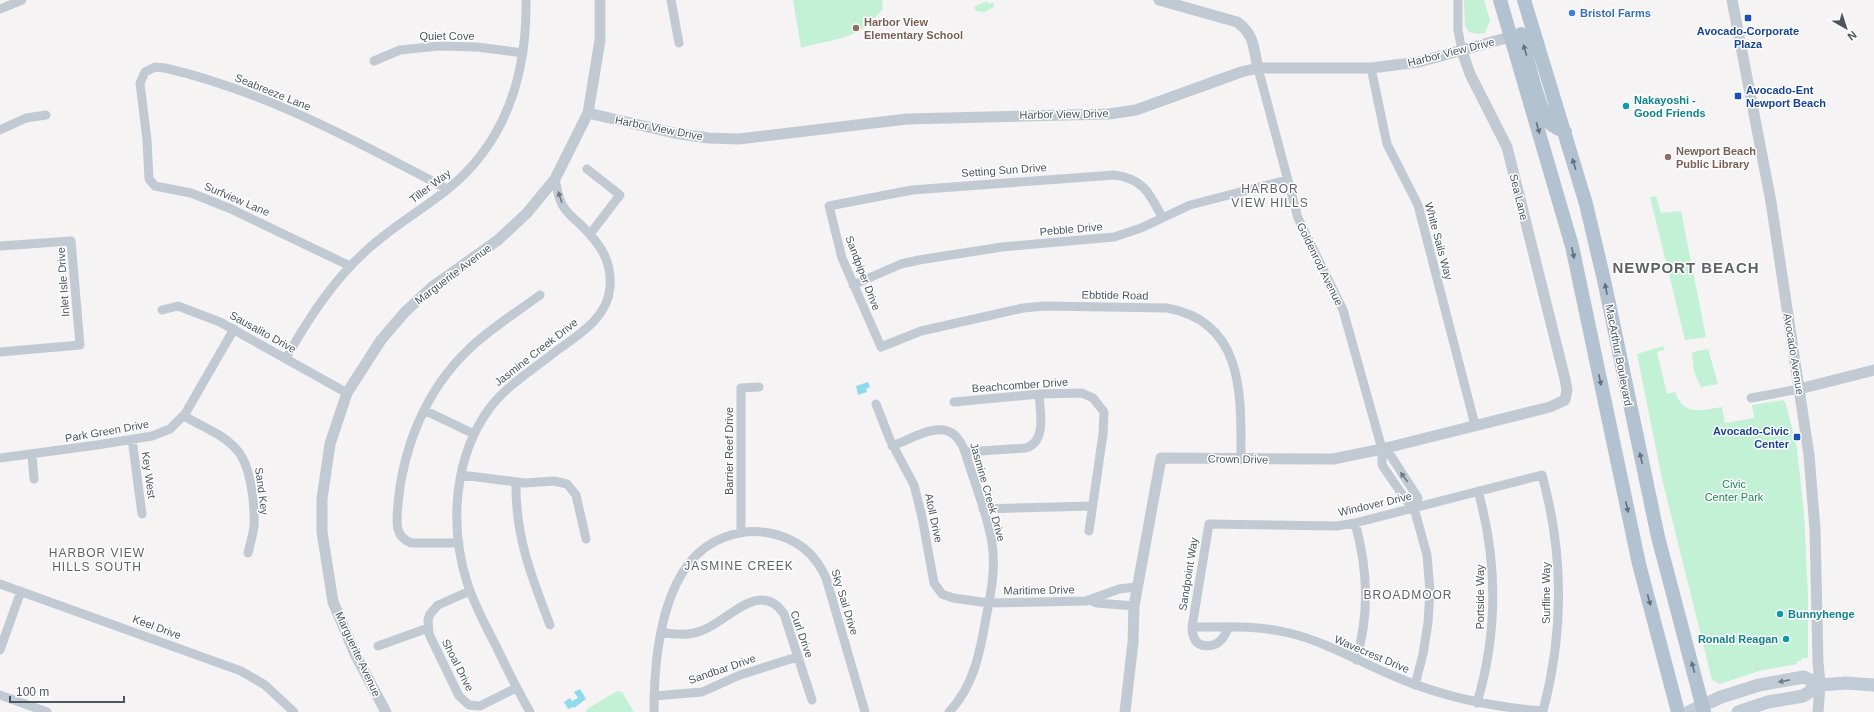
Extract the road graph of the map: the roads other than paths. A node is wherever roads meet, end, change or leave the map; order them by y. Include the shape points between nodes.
1 (22, 0) edge
2 (526, 0) edge
3 (600, 0) edge
4 (671, 0) edge
5 (1159, 0) edge
6 (1458, 0) edge
7 (1500, 0) edge
8 (1732, 0) edge
9 (1526, 4) edge
10 (0, 9) edge
11 (1521, 33) junction
12 (679, 43) dead end
13 (1462, 51) junction
14 (523, 53) junction
15 (374, 61) dead end
16 (1258, 68) junction
17 (1371, 68) junction
18 (588, 113) junction
19 (46, 115) dead end
20 (0, 130) edge
21 (147, 140) joint
22 (587, 169) dead end
23 (555, 179) junction
24 (1287, 180) junction
25 (447, 189) junction
26 (829, 206) joint
27 (1162, 217) junction
28 (590, 234) junction
29 (0, 246) edge
30 (350, 266) junction
31 (853, 285) junction
32 (540, 295) dead end
33 (162, 310) dead end
34 (234, 329) junction
35 (881, 347) joint
36 (0, 352) edge
37 (286, 358) junction
38 (1874, 370) edge
39 (759, 387) dead end
40 (1799, 389) junction
41 (347, 393) junction
42 (1039, 394) junction
43 (1751, 398) dead end
44 (1564, 400) joint
45 (954, 402) dead end
46 (876, 404) dead end
47 (424, 410) junction
48 (184, 416) junction
49 (1475, 425) junction
50 (474, 434) junction
51 (132, 439) junction
52 (892, 446) junction
53 (1382, 449) junction
54 (965, 452) junction
55 (32, 455) junction
56 (0, 458) edge
57 (1241, 459) junction
58 (461, 475) junction
59 (1542, 475) joint
60 (34, 479) dead end
61 (516, 482) junction
62 (1478, 491) junction
63 (1092, 506) junction
64 (1414, 508) junction
65 (982, 509) junction
66 (142, 514) dead end
67 (1355, 523) junction
68 (1208, 524) joint
69 (1089, 531) dead end
70 (741, 532) junction
71 (586, 540) dead end
72 (459, 543) junction
73 (248, 553) dead end
74 (0, 584) edge
75 (1137, 586) junction
76 (1119, 589) junction
77 (21, 591) junction
78 (470, 591) junction
79 (1089, 600) junction
80 (989, 603) junction
81 (1118, 604) junction
82 (1134, 606) junction
83 (550, 625) dead end
84 (1192, 627) junction
85 (1229, 627) junction
86 (428, 628) junction
87 (661, 632) junction
88 (378, 646) dead end
89 (0, 650) edge
90 (797, 657) junction
91 (1356, 660) junction
92 (1415, 685) junction
93 (1820, 685) junction
94 (1874, 686) edge
95 (516, 688) junction
96 (0, 695) edge
97 (654, 696) junction
98 (812, 700) dead end
99 (1477, 703) junction
100 (474, 709) edge
101 (1703, 709) edge
102 (1543, 711) joint
103 (47, 712) edge
104 (294, 712) edge
105 (386, 712) edge
106 (530, 712) edge
107 (654, 712) edge
108 (865, 712) edge
109 (949, 712) edge
110 (1125, 712) edge
111 (1678, 712) edge
112 (1689, 712) edge
113 (1738, 712) edge
114 (1818, 712) edge

1 - 10 street
2 - 14 street, Tiller Way
3 - 18 street, Marguerite Avenue via 600,47
4 - 12 street
5 - 16 street, Goldenrod Avenue via 1237,22 1251,36
6 - 13 street, Sea Lane via 1458,30
7 - 11 main road, MacArthur Boulevard
8 - 40 street, Avocado Avenue via 1770,202
9 - 11 main road, MacArthur Boulevard
11 - 13 street, Harbor View Drive
101 -> 11 main road, MacArthur Boulevard via 1658,537 1586,204 1565,132 1548,121 1541,106
11 -> 111 main road, MacArthur Boulevard via 1572,246 1639,564
13 - 17 street, Harbor View Drive via 1418,62
13 - 44 street, Sea Lane via 1470,74 1507,147 1565,379 1567,390
14 - 15 street, Quiet Cove via 477,47 439,46 400,50
14 - 25 street, Tiller Way via 516,85 498,128 479,157
16 - 17 street, Harbor View Drive
16 - 18 street, Harbor View Drive via 1136,110 1109,114 907,119 739,139 674,133
16 - 24 street, Goldenrod Avenue
17 - 49 street, White Sails Way via 1387,144 1418,205
18 - 23 street, Marguerite Avenue
19 - 20 street via 26,118
21 - 25 street, Seabreeze Lane via 140,83 145,72 155,67 165,68 228,86 274,104
21 - 30 street, Surfview Lane via 149,179 154,186 191,193 231,209
22 - 28 street via 620,195
28 -> 23 street, Jasmine Creek Drive via 563,205
23 - 41 street, Marguerite Avenue via 526,213 498,240 432,286 405,312 381,340
24 - 27 street, Pebble Drive via 1190,205
24 - 53 street, Goldenrod Avenue via 1305,234 1342,310
25 - 30 street, Tiller Way via 393,228
26 - 27 street, Setting Sun Drive via 912,190 1114,175 1129,177 1144,187
26 - 31 street, Sandpiper Drive via 837,243
27 - 31 street, Pebble Drive via 1141,228 1114,237 1002,247 918,260 901,264
28 - 50 street, Jasmine Creek Drive via 602,248 609,266 610,288 603,309 589,326 504,392 490,408
29 - 36 street, Inlet Isle Drive via 71,241 80,345
30 - 37 street, Tiller Way via 317,307
31 - 35 street, Sandpiper Drive
32 - 47 street via 468,349 446,373
33 - 34 street, Sausalito Drive via 178,306
34 - 37 street, Sausalito Drive
34 - 48 street, Park Green Drive
35 - 57 street, Ebbtide Road via 921,331 1023,308 1144,307 1179,310 1211,327 1231,357 1240,399
37 - 41 street, Sausalito Drive
38 - 40 street
39 - 70 street, Barrier Reef Drive via 741,388
40 - 43 street
40 - 93 street, Avocado Avenue via 1809,455 1815,529
41 - 105 street, Marguerite Avenue via 327,460 322,499 322,532 333,602 356,656
42 - 45 street, Beachcomber Drive
42 - 54 street via 1040,433 1034,444 1026,448
42 - 63 street, Beachcomber Drive via 1088,395 1104,412
44 - 49 street, Crown Drive
46 - 52 street, Atoll Drive
47 - 50 street
47 - 72 street via 404,466 399,495 398,533 405,541 411,543
48 - 51 street, Park Green Drive via 170,429
48 - 73 street, Sand Key via 236,448 246,464 254,526
49 - 53 street, Crown Drive
50 - 58 street, Jasmine Creek Drive
51 - 55 street, Park Green Drive
51 - 66 street, Key West
52 - 54 street, Jasmine Creek Drive via 937,430 944,430 957,435
52 - 80 street, Atoll Drive via 907,470 919,501 937,589 948,597
53 - 57 street, Crown Drive via 1333,459
53 - 64 street, Goldenrod Avenue via 1382,465
54 - 65 street, Jasmine Creek Drive
55 - 56 street, Park Green Drive
55 - 60 street
57 - 75 street, Crown Drive via 1161,458
58 - 61 street
58 - 72 street, Jasmine Creek Drive via 457,507
59 - 62 street, Windover Drive
59 - 102 street, Surfline Way via 1553,517 1560,582 1556,647
61 - 71 street via 554,481 567,484 576,495
61 - 83 street via 522,548
62 - 64 street, Windover Drive
62 - 99 street, Portside Way via 1490,544 1494,597 1490,651
63 - 65 street
63 - 69 street, Beachcomber Drive
64 - 67 street, Windover Drive
64 - 92 street, Goldenrod Avenue via 1427,556 1430,592 1426,639
65 - 80 street, Jasmine Creek Drive via 994,555
67 - 68 street, Windover Drive via 1337,526
67 - 91 street via 1361,546 1366,592 1362,638
68 - 84 street, Sandpoint Way
70 - 87 street, Sky Sail Drive via 715,541 690,560 676,584
70 - 108 street, Sky Sail Drive via 768,533 789,539 809,551 821,566
72 - 78 street, Jasmine Creek Drive
74 - 77 street, Keel Drive
75 - 76 street, Maritime Drive
75 - 82 street, Crown Drive
76 - 79 street, Maritime Drive
76 - 81 street
77 - 89 street
77 - 104 street, Keel Drive via 240,671 265,685
78 - 86 street via 434,608 428,620
78 - 95 street, Jasmine Creek Drive
79 - 80 street, Maritime Drive
79 - 81 street, Maritime Drive via 1097,604
80 - 109 street, Jasmine Creek Drive via 981,649 973,675 960,699
81 - 82 street, Maritime Drive
82 - 110 street, Crown Drive via 1133,642
84 - 85 street, Wavecrest Drive
84 - 85 street via 1194,639 1198,644 1207,646 1215,645 1221,640
85 - 91 street, Wavecrest Drive via 1290,633
86 - 88 street
86 - 100 street, Shoal Drive via 459,696
87 - 90 street, Curl Drive via 678,635 700,632 746,604 762,600 775,604 784,614
87 - 97 street, Sky Sail Drive
90 - 97 street, Sandbar Drive via 740,675 702,692
90 - 98 street, Curl Drive
91 - 92 street, Wavecrest Drive
92 - 99 street, Wavecrest Drive
93 - 94 main road via 1846,683
93 -> 101 main road via 1804,677 1759,685 1721,697
93 - 113 main road via 1804,696 1768,702
93 - 114 street, Avocado Avenue
95 - 100 street, Shoal Drive
95 - 106 street, Jasmine Creek Drive
96 - 103 street
97 - 107 street, Sky Sail Drive
99 - 102 street, Wavecrest Drive
101 - 112 main road

